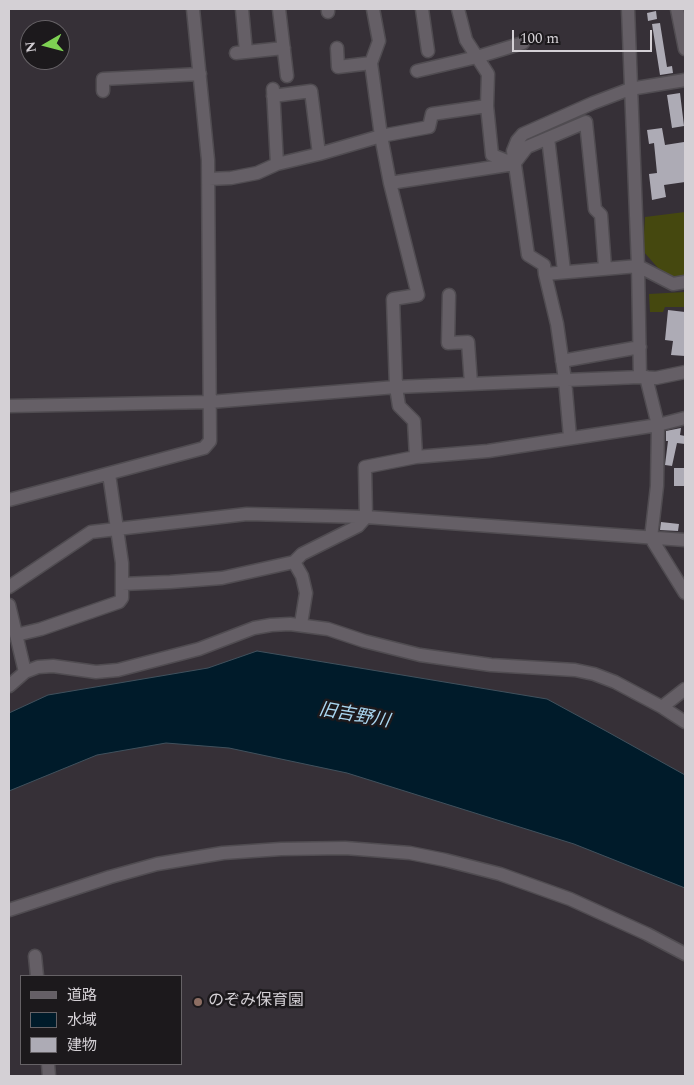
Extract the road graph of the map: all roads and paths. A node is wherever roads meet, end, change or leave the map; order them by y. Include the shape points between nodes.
1 (193, 9) edge
2 (242, 9) edge
3 (279, 9) edge
4 (373, 9) edge
5 (422, 9) edge
6 (458, 9) edge
7 (628, 9) edge
8 (681, 16) edge
9 (523, 43) dead end
10 (284, 48) junction
11 (337, 48) dead end
12 (685, 49) edge
13 (428, 51) dead end
14 (477, 57) junction
15 (371, 63) junction
16 (417, 71) dead end
17 (200, 74) junction
18 (287, 76) dead end
19 (685, 80) edge
20 (630, 89) junction
21 (103, 91) dead end
22 (487, 106) junction
23 (381, 136) junction
24 (548, 138) junction
25 (319, 154) junction
26 (277, 164) junction
27 (514, 164) junction
28 (209, 179) junction
29 (390, 183) junction
30 (638, 266) junction
31 (605, 268) junction
32 (564, 271) junction
33 (545, 274) junction
34 (685, 282) edge
35 (449, 295) dead end
36 (640, 347) junction
37 (562, 361) junction
38 (685, 372) edge
39 (643, 377) junction
40 (565, 380) junction
41 (471, 384) junction
42 (396, 387) junction
43 (210, 402) junction
44 (9, 406) edge
45 (685, 418) edge
46 (658, 424) junction
47 (570, 437) junction
48 (416, 457) junction
49 (110, 474) junction
50 (9, 500) edge
51 (366, 517) junction
52 (117, 530) junction
53 (651, 538) junction
54 (685, 540) edge
55 (294, 562) junction
56 (122, 584) junction
57 (9, 587) edge
58 (685, 593) edge
59 (9, 605) edge
60 (301, 624) junction
61 (14, 643) edge
62 (26, 672) junction
63 (9, 686) edge
64 (685, 689) edge
65 (662, 707) junction
66 (685, 722) edge
67 (9, 910) edge
68 (685, 954) edge
69 (35, 956) dead end
70 (38, 975) edge

1 - 17 street
2 - 10 street via 241,53
3 - 10 street
4 - 15 street via 379,41
5 - 13 street
6 - 14 street via 466,40
7 - 20 street
8 - 12 street
9 - 14 street
10 - 18 street
11 - 15 street via 338,67
14 - 16 street
14 - 22 street via 488,74
15 - 23 street
17 - 21 street via 104,79
17 - 28 street
19 - 20 street
20 - 27 street via 523,134 513,151
20 - 30 street
22 - 23 street via 432,114 429,127
22 - 27 street via 492,155
23 - 25 street
23 - 29 street
24 - 27 street via 528,147
24 - 31 street via 586,122 595,209 602,215
24 - 32 street
25 - 26 street
25 - 26 street via 311,91 273,92
26 - 28 street via 257,173
27 - 29 street
27 - 33 street via 528,255 544,264
28 - 43 street
29 - 42 street via 418,295 393,300
30 - 31 street
30 - 34 street via 673,284
30 - 36 street
31 - 32 street
32 - 33 street
33 - 37 street
35 - 41 street via 448,343 468,342
36 - 37 street
36 - 39 street
37 - 40 street
38 - 39 street via 656,378
39 - 40 street
39 - 46 street
40 - 41 street
40 - 47 street
41 - 42 street
42 - 43 street
42 - 48 street via 399,406 414,421
43 - 44 street
43 - 49 street via 210,441 204,448
45 - 46 street
46 - 47 street
46 - 53 street via 657,486
47 - 48 street via 488,451
48 - 51 street via 365,467
49 - 50 street
49 - 52 street
51 - 52 street via 247,514
51 - 53 street
51 - 55 street via 358,526 302,554
52 - 56 street
52 - 57 street via 91,532
53 - 54 street
53 - 58 street
55 - 56 street via 222,578
55 - 60 street via 306,593
56 - 61 street via 119,602 40,629
59 - 61 street
60 - 62 street via 271,624 254,628 199,648 118,670 96,672 53,666
60 - 65 street via 420,655 594,674
61 - 62 street
62 - 63 street
64 - 65 street
65 - 66 street
67 - 68 street via 157,864 281,848 345,848 410,853 500,874 570,899
69 - 70 street

